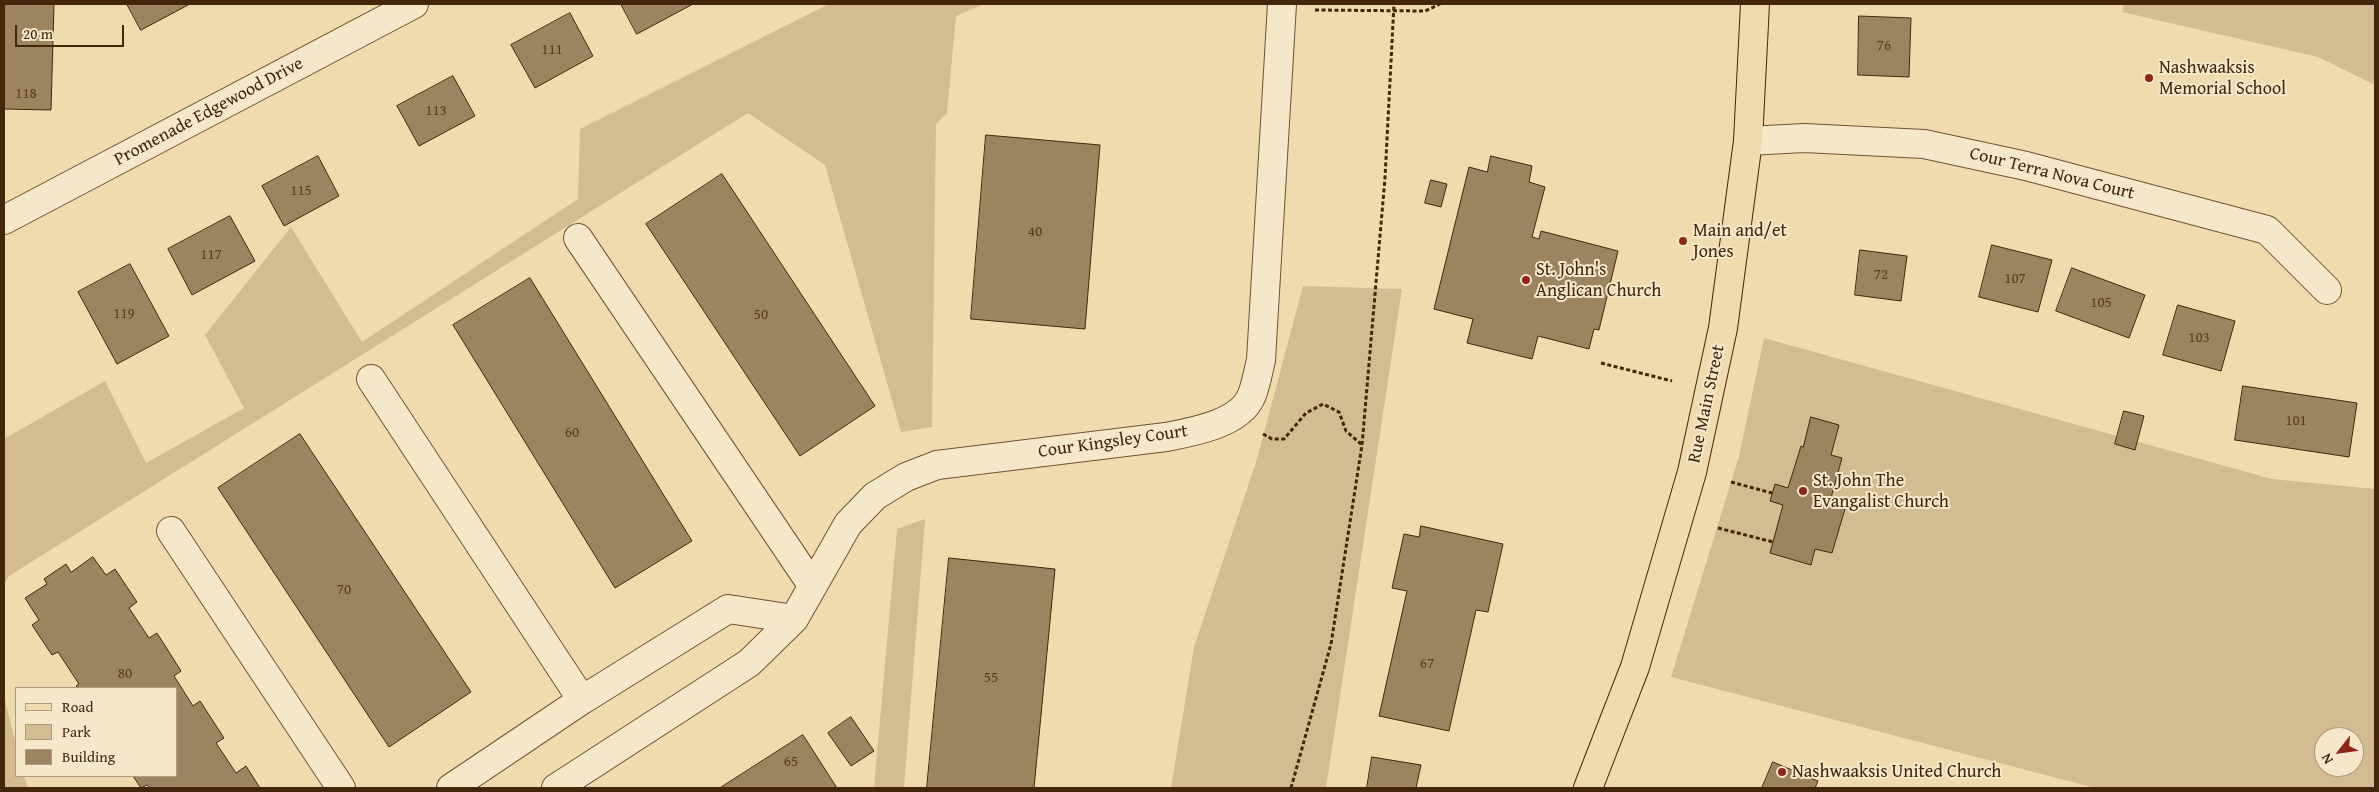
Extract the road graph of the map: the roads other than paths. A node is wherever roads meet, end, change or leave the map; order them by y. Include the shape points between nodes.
1 (414, 4) edge
2 (1755, 4) edge
3 (1282, 7) edge
4 (1748, 141) junction
5 (4, 220) edge
6 (578, 238) dead end
7 (2327, 290) dead end
8 (371, 379) dead end
9 (171, 531) dead end
10 (812, 585) junction
11 (794, 619) junction
12 (582, 700) junction
13 (341, 788) edge
14 (451, 788) edge
15 (556, 788) edge
16 (1588, 788) edge

1 - 5 street, Promenade Edgewood Drive
2 - 4 main road, Rue Main Street
3 - 10 street, Cour Kingsley Court via 1261,360 1251,399 1234,416 1197,431 937,465 906,477 875,496 848,524
4 - 7 street, Cour Terra Nova Court via 1804,138 1924,144 2026,166 2267,230
4 - 16 main road, Rue Main Street via 1723,328 1692,472 1635,667
6 - 10 street
8 - 12 street
9 - 13 street
10 - 11 street, Cour Kingsley Court
11 - 12 street via 728,609
11 - 15 street, Cour Kingsley Court via 749,663
12 - 14 street

